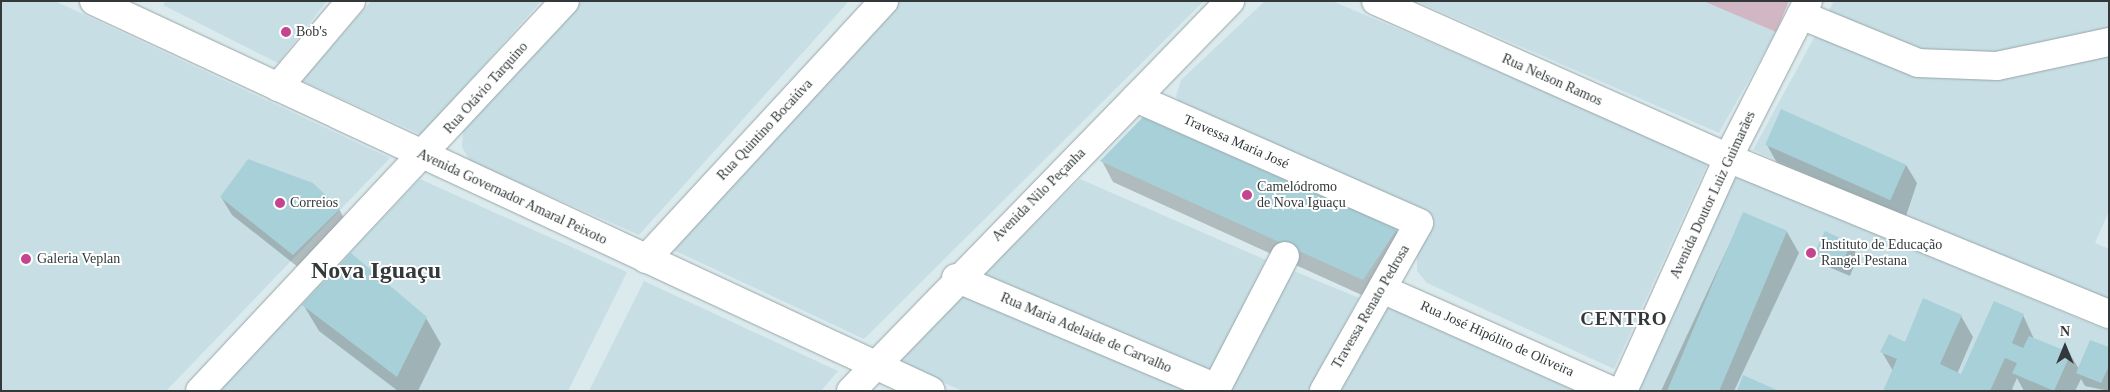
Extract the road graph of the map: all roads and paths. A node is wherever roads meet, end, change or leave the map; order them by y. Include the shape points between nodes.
1 (94, 1) edge
2 (351, 1) edge
3 (565, 1) edge
4 (884, 1) edge
5 (1230, 1) edge
6 (1376, 1) edge
7 (130, 8) edge
8 (1804, 8) edge
9 (2109, 42) edge
10 (278, 87) junction
11 (1136, 98) junction
12 (424, 156) junction
13 (1728, 158) junction
14 (1419, 223) joint
15 (1285, 256) dead end
16 (646, 259) junction
17 (956, 278) junction
18 (1382, 288) junction
19 (2109, 314) edge
20 (873, 364) junction
21 (1215, 389) edge
22 (200, 391) edge
23 (851, 391) edge
24 (930, 391) edge
25 (1324, 391) edge
26 (1612, 391) edge
27 (1623, 391) edge

1 - 7 street, Avenida Governador Amaral Peixoto
2 - 10 street
3 - 12 street, Rua Otávio Tarquino
4 - 16 street, Rua Quintino Bocaiúva
5 - 11 street, Avenida Nilo Peçanha
6 - 13 street, Rua Nelson Ramos
7 - 10 street, Avenida Governador Amaral Peixoto
8 - 9 street via 1918,63 1997,66
8 - 13 street, Avenida Doutor Luiz Guimarães
10 - 12 street, Avenida Governador Amaral Peixoto
11 - 14 street, Travessa Maria José
11 - 17 street, Avenida Nilo Peçanha
12 - 16 street, Avenida Governador Amaral Peixoto
12 - 22 street, Rua Otávio Tarquino
13 - 19 street, Rua Nelson Ramos
13 - 27 street, Avenida Doutor Luiz Guimarães
14 - 18 street, Travessa Renato Pedrosa
15 - 21 street
16 - 20 street, Avenida Governador Amaral Peixoto
17 - 20 street, Avenida Nilo Peçanha
17 - 21 street, Rua Maria Adelaide de Carvalho
18 - 25 street, Travessa Renato Pedrosa
18 - 26 street, Rua José Hipólito de Oliveira
20 - 23 street, Avenida Nilo Peçanha
20 - 24 street, Avenida Governador Amaral Peixoto

